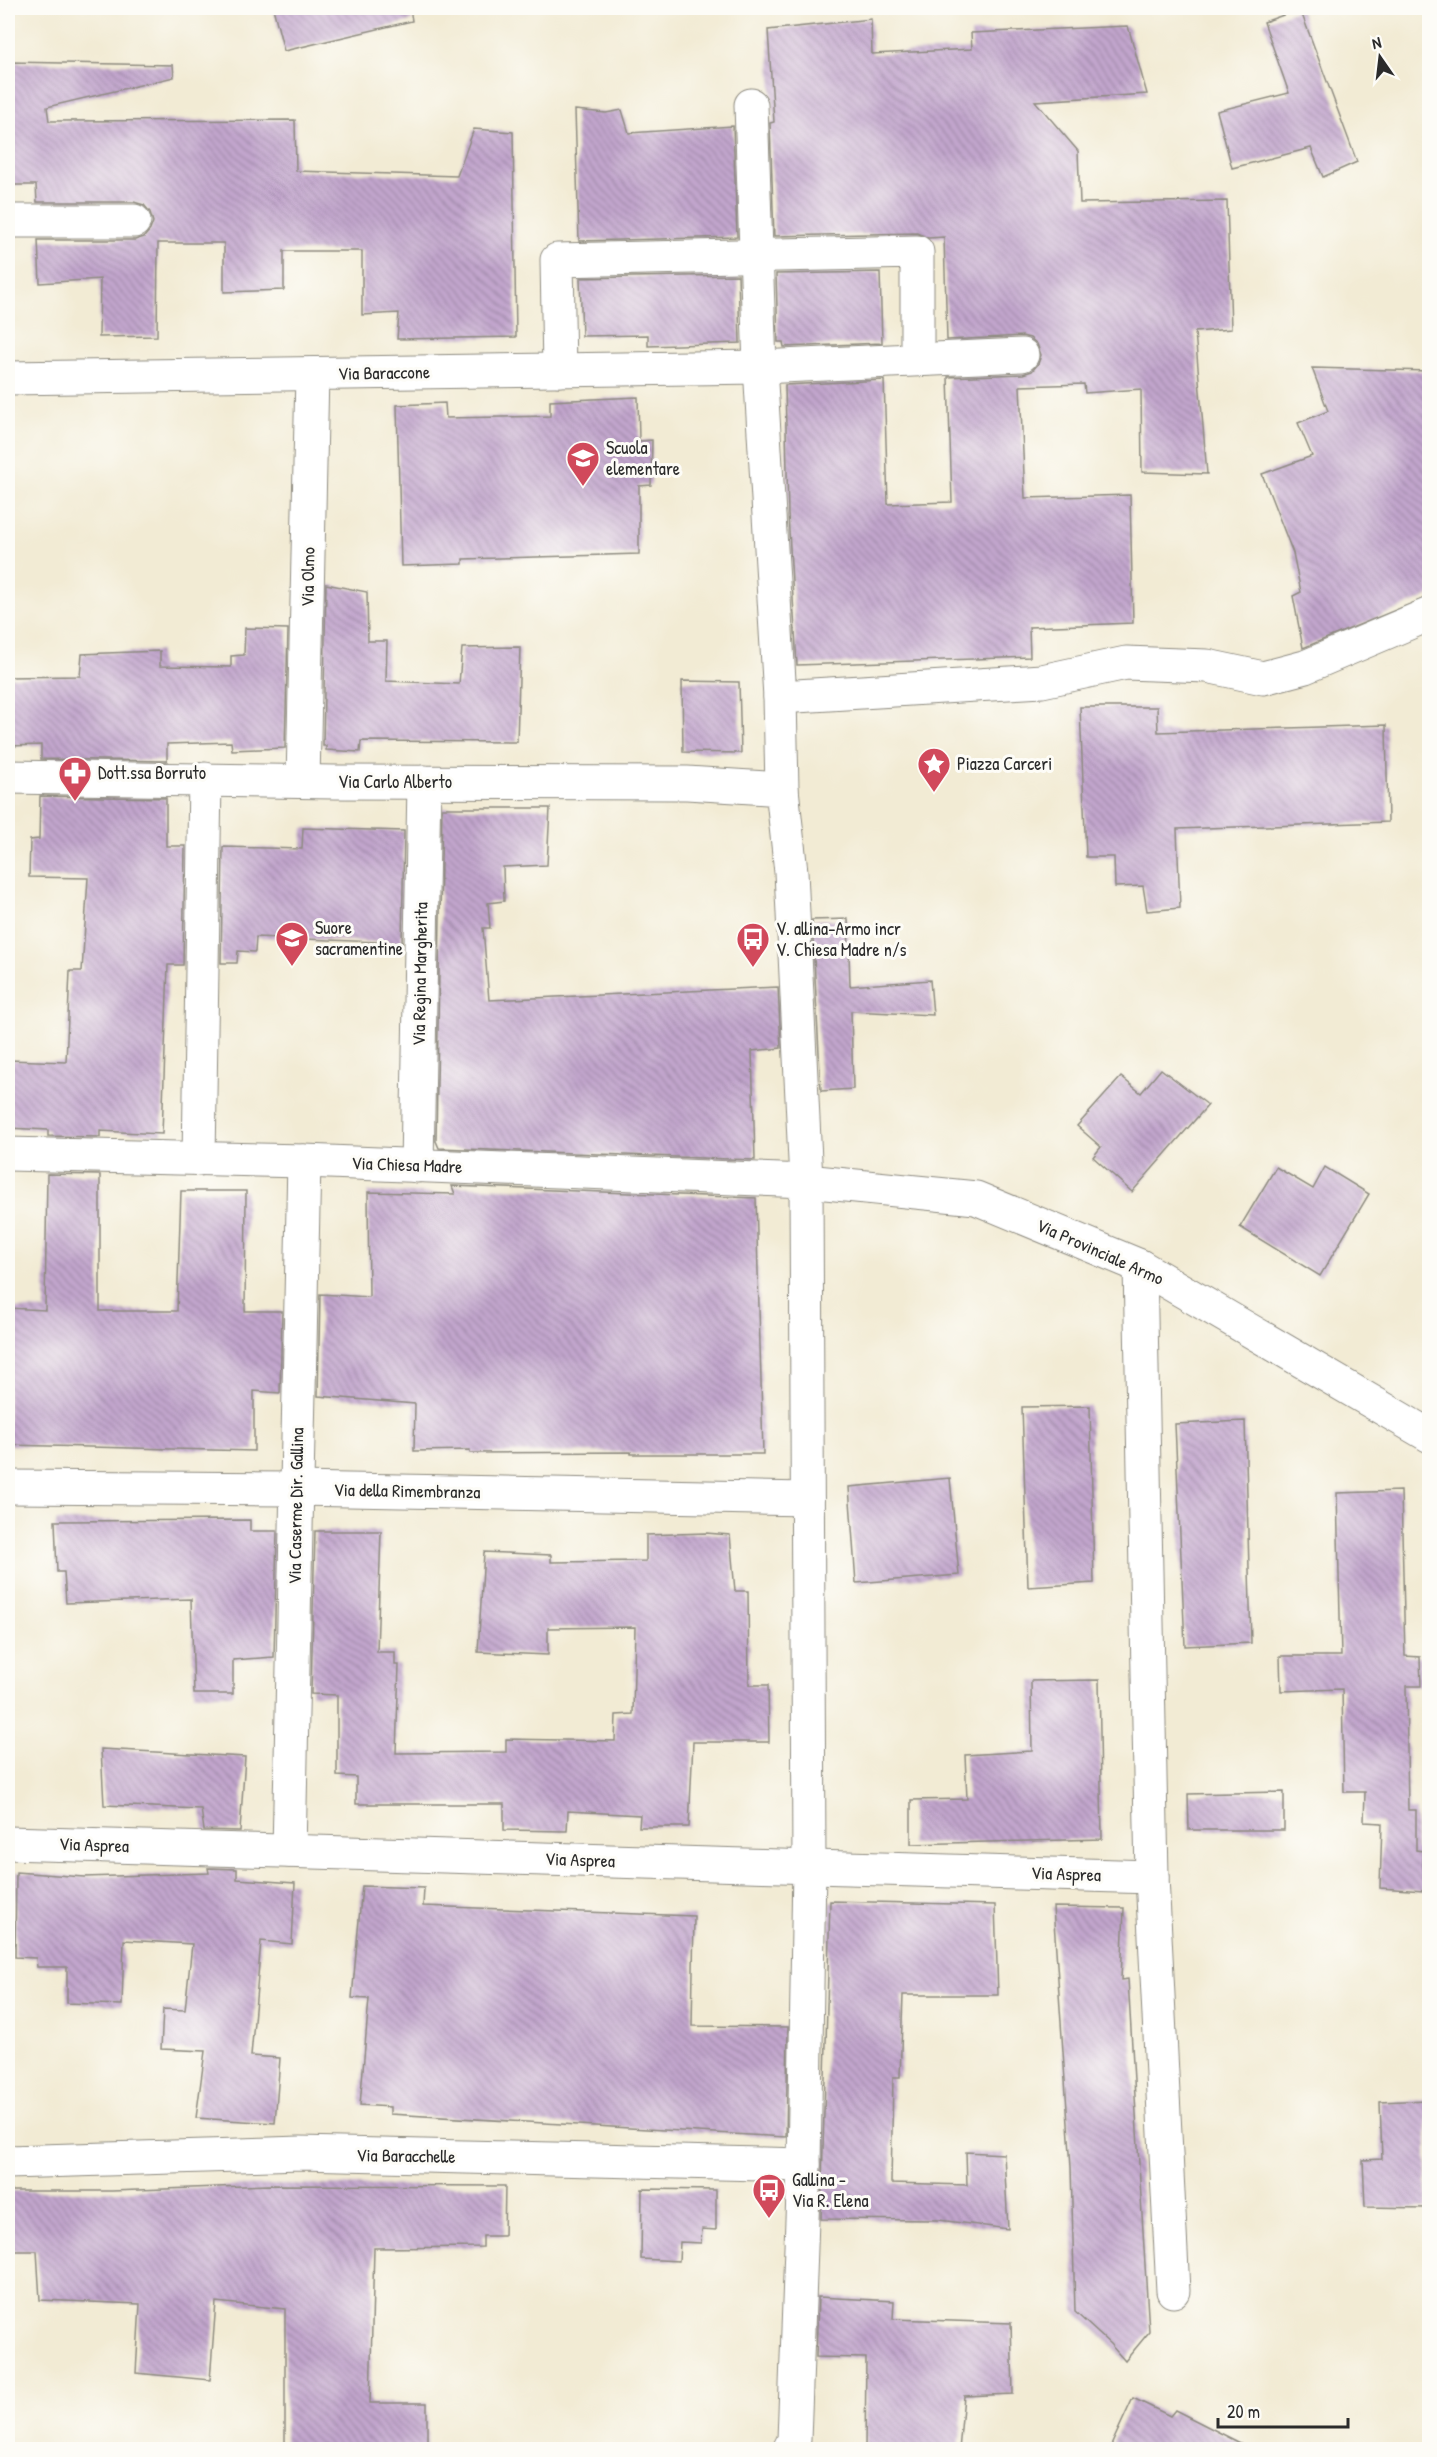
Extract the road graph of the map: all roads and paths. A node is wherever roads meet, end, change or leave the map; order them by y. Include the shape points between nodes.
1 (752, 105) dead end
2 (8, 221) edge
3 (134, 221) dead end
4 (756, 255) junction
5 (1022, 355) dead end
6 (917, 359) junction
7 (760, 367) junction
8 (559, 370) junction
9 (312, 374) junction
10 (8, 378) edge
11 (1430, 614) edge
12 (780, 698) junction
13 (8, 777) edge
14 (205, 779) junction
15 (303, 780) junction
16 (424, 782) junction
17 (782, 789) junction
18 (8, 1154) edge
19 (199, 1159) junction
20 (304, 1161) junction
21 (417, 1166) junction
22 (806, 1181) junction
23 (1140, 1266) junction
24 (1430, 1436) edge
25 (8, 1487) edge
26 (297, 1489) junction
27 (807, 1499) junction
28 (8, 1843) edge
29 (289, 1851) junction
30 (810, 1867) junction
31 (1152, 1877) junction
32 (8, 2162) edge
33 (804, 2165) junction
34 (1173, 2291) dead end
35 (789, 2450) edge

1 - 4 street
2 - 3 street
4 - 6 street via 917,252
4 - 7 street
4 - 8 street via 556,260
5 - 6 street, Via Baraccone
6 - 7 street, Via Baraccone
7 - 8 street, Via Baraccone
7 - 12 street
8 - 9 street, Via Baraccone
9 - 10 street, Via Baraccone
9 - 15 street, Via Olmo
11 - 12 street via 1305,667 1263,678 1207,666 1126,663 1042,681
12 - 17 street
13 - 14 street, Via Carlo Alberto
14 - 15 street, Via Carlo Alberto
14 - 19 street
15 - 16 street, Via Carlo Alberto
16 - 17 street, Via Carlo Alberto via 687,783
16 - 21 street, Via Regina Margherita
17 - 22 street via 792,872
18 - 19 street, Via Chiesa Madre
19 - 20 street, Via Chiesa Madre
20 - 21 street, Via Chiesa Madre
20 - 26 street, Via Caserme Dir. Gallina
21 - 22 street, Via Chiesa Madre
22 - 23 street, Via Provinciale Armo via 976,1198
22 - 27 street
23 - 24 street, Via Provinciale Armo
23 - 31 street
25 - 26 street, Via della Rimembranza
26 - 27 street, Via della Rimembranza
26 - 29 street, Via Caserme Dir. Gallina
27 - 30 street
28 - 29 street, Via Asprea
29 - 30 street, Via Asprea
30 - 31 street, Via Asprea
30 - 33 street
31 - 34 street
32 - 33 street, Via Baracchelle via 300,2154
33 - 35 street via 794,2440

